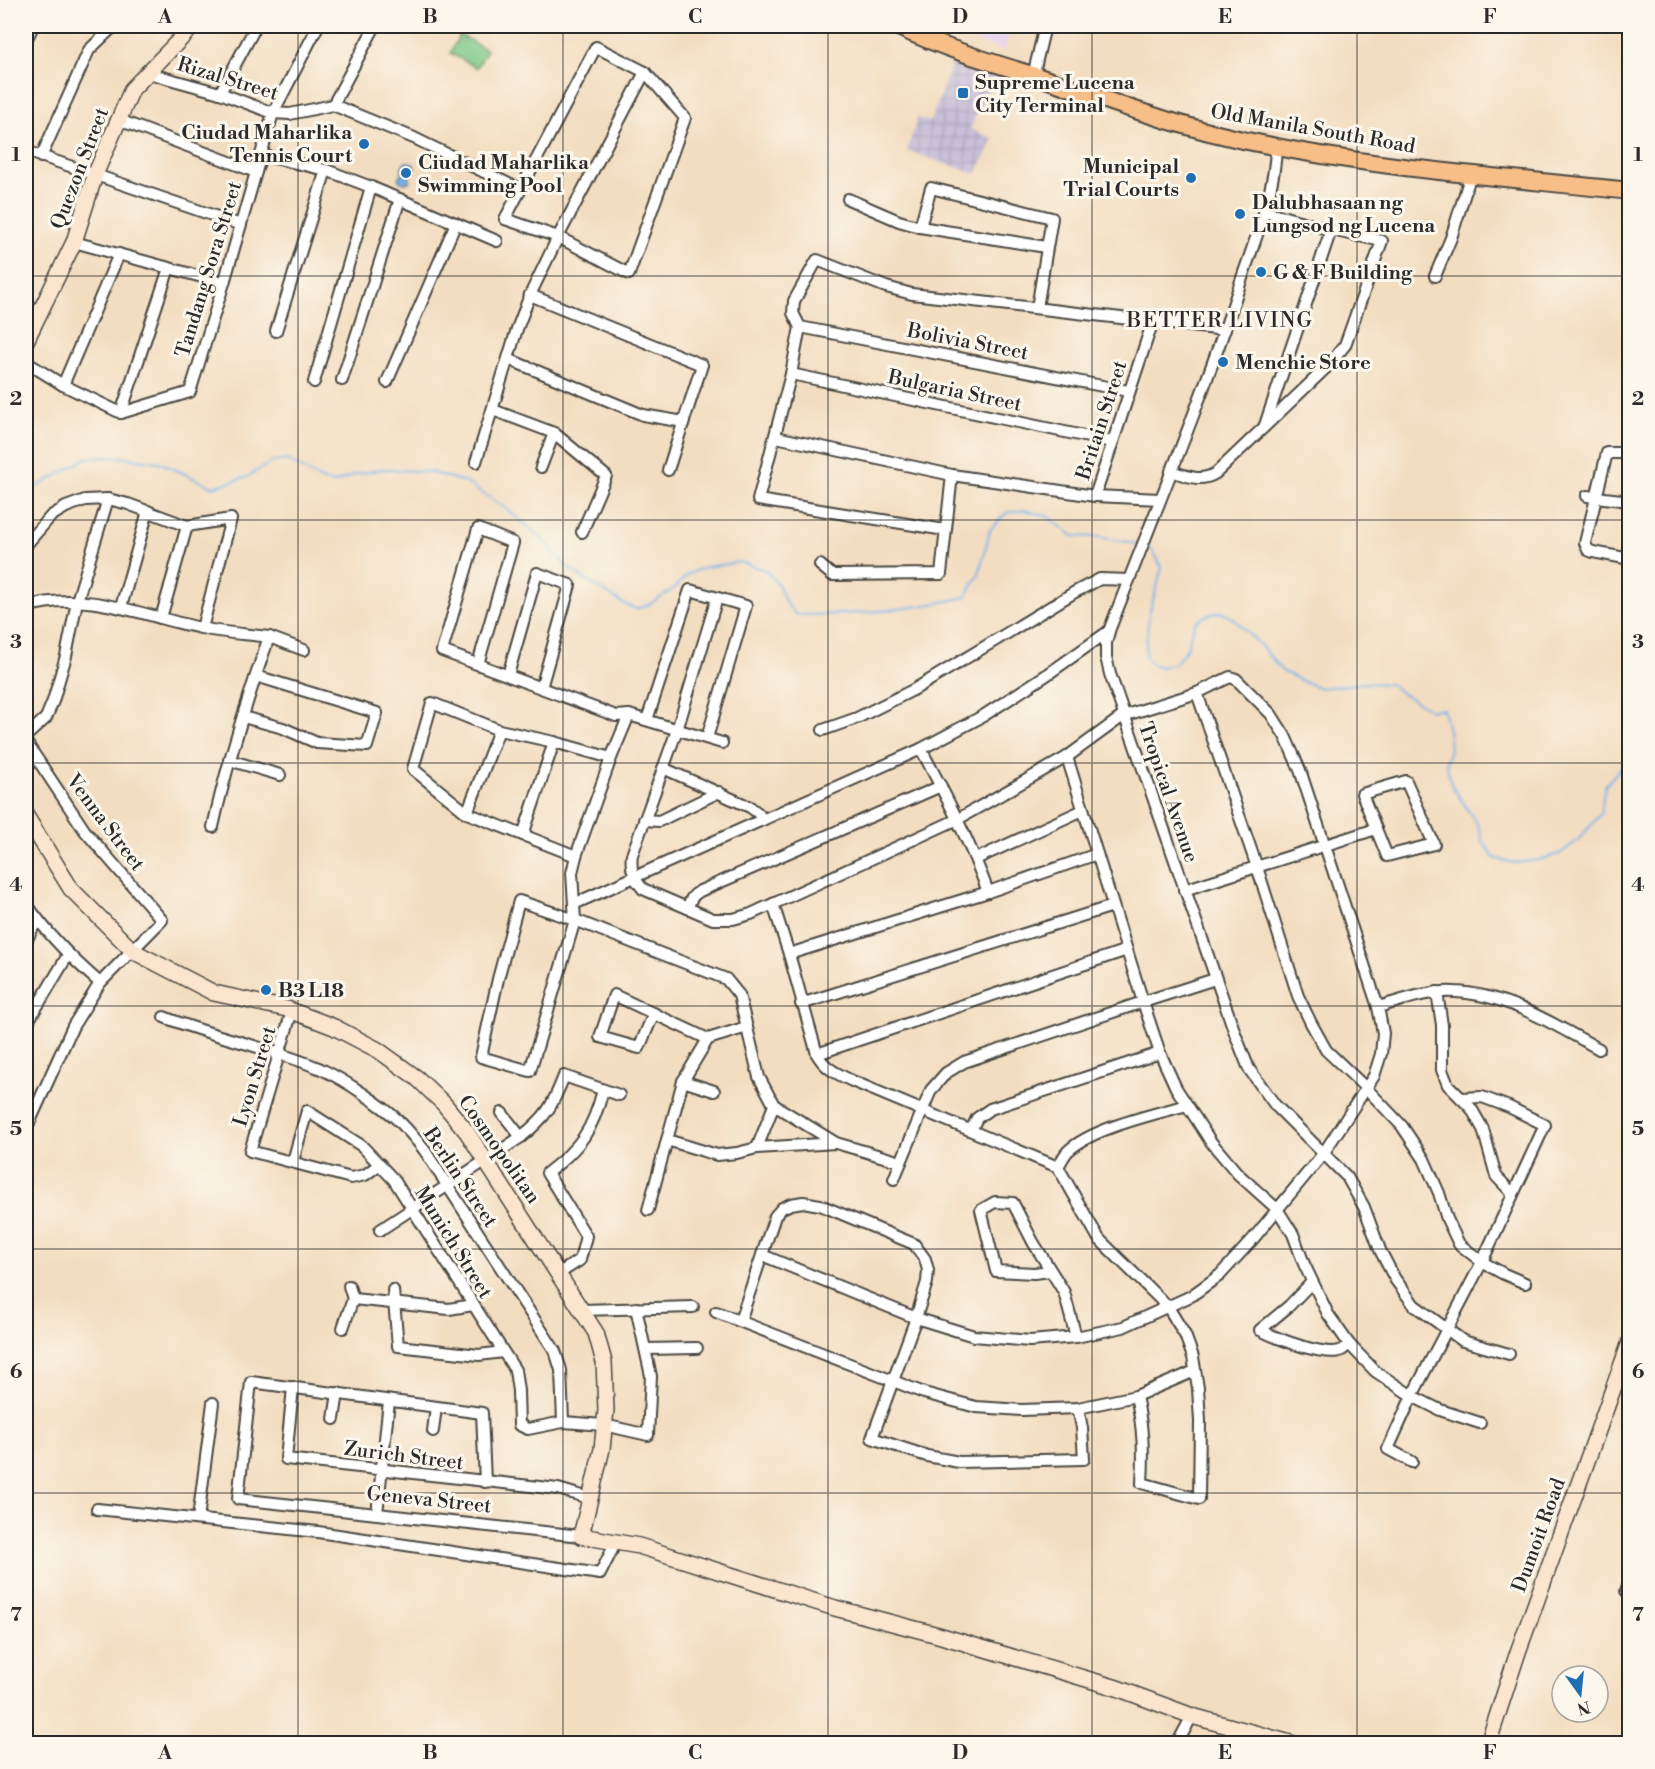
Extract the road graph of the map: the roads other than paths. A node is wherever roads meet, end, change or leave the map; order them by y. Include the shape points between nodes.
1 (33, 26) edge
2 (114, 26) edge
3 (192, 26) edge
4 (256, 26) edge
5 (318, 26) edge
6 (375, 26) edge
7 (896, 26) edge
8 (1045, 26) edge
9 (26, 40) edge
10 (645, 72) junction
11 (148, 73) junction
12 (1033, 76) junction
13 (220, 93) junction
14 (333, 105) junction
15 (273, 113) junction
16 (119, 120) junction
17 (1276, 147) junction
18 (26, 151) edge
19 (261, 155) junction
20 (41, 157) junction
21 (326, 170) junction
22 (256, 172) junction
23 (1471, 174) junction
24 (95, 175) junction
25 (371, 187) junction
26 (521, 190) junction
27 (1629, 191) edge
28 (848, 199) dead end
29 (400, 200) junction
30 (1264, 211) junction
31 (456, 223) junction
32 (241, 225) junction
33 (921, 227) junction
34 (1331, 230) junction
35 (558, 237) junction
36 (497, 241) dead end
37 (74, 242) junction
38 (1046, 246) junction
39 (118, 254) junction
40 (169, 268) junction
41 (1435, 276) dead end
42 (224, 283) junction
43 (530, 295) junction
44 (1037, 308) junction
45 (1153, 321) junction
46 (800, 327) junction
47 (1225, 330) junction
48 (276, 331) dead end
49 (26, 341) edge
50 (508, 359) junction
51 (26, 362) edge
52 (791, 374) junction
53 (342, 380) dead end
54 (314, 382) dead end
55 (387, 382) dead end
56 (63, 385) junction
57 (1128, 391) junction
58 (493, 411) junction
59 (121, 413) junction
60 (684, 422) junction
61 (1264, 429) junction
62 (554, 433) junction
63 (776, 437) junction
64 (1112, 442) junction
65 (1629, 453) edge
66 (476, 462) dead end
67 (541, 467) dead end
68 (668, 470) dead end
69 (1171, 471) junction
70 (952, 475) junction
71 (1095, 496) junction
72 (1591, 497) junction
73 (108, 499) junction
74 (1160, 499) junction
75 (1629, 501) edge
76 (148, 511) junction
77 (187, 526) junction
78 (945, 530) junction
79 (582, 532) dead end
80 (26, 545) edge
81 (1629, 559) edge
82 (820, 565) dead end
83 (1129, 580) junction
84 (717, 598) junction
85 (77, 601) junction
86 (121, 607) junction
87 (26, 608) edge
88 (161, 618) junction
89 (202, 628) junction
90 (1109, 631) junction
91 (269, 638) junction
92 (304, 650) dead end
93 (478, 664) junction
94 (508, 675) junction
95 (256, 676) junction
96 (542, 688) junction
97 (1197, 693) junction
98 (629, 715) junction
99 (1123, 716) junction
100 (243, 717) junction
101 (647, 720) junction
102 (499, 730) junction
103 (677, 730) junction
104 (823, 730) dead end
105 (26, 736) edge
106 (706, 738) junction
107 (26, 742) edge
108 (554, 742) junction
109 (722, 743) dead end
110 (921, 749) junction
111 (1068, 757) junction
112 (611, 758) junction
113 (230, 760) junction
114 (663, 768) junction
115 (280, 775) dead end
116 (941, 786) junction
117 (719, 792) junction
118 (1083, 810) junction
119 (467, 813) junction
120 (26, 816) edge
121 (958, 819) junction
122 (644, 820) junction
123 (763, 820) junction
124 (213, 827) dead end
125 (1376, 830) junction
126 (523, 835) junction
127 (1324, 846) junction
128 (1097, 854) junction
129 (576, 856) junction
130 (976, 859) junction
131 (1257, 867) junction
132 (635, 879) junction
133 (1184, 890) junction
134 (988, 892) junction
135 (26, 903) edge
136 (574, 904) junction
137 (773, 904) junction
138 (1113, 906) junction
139 (688, 908) junction
140 (37, 920) junction
141 (575, 920) junction
142 (26, 941) edge
143 (1127, 950) junction
144 (133, 951) junction
145 (789, 954) junction
146 (68, 955) junction
147 (1215, 979) junction
148 (100, 983) junction
149 (1437, 992) junction
150 (1143, 1002) junction
151 (801, 1004) junction
152 (1378, 1008) junction
153 (292, 1011) junction
154 (654, 1013) junction
155 (164, 1017) dead end
156 (26, 1025) edge
157 (747, 1028) junction
158 (708, 1039) junction
159 (1599, 1048) dead end
160 (1160, 1053) junction
161 (279, 1054) junction
162 (817, 1054) junction
163 (683, 1081) junction
164 (1366, 1088) junction
165 (603, 1090) junction
166 (714, 1091) dead end
167 (619, 1095) dead end
168 (1461, 1098) junction
169 (774, 1105) junction
170 (1187, 1105) junction
171 (923, 1110) junction
172 (502, 1113) dead end
173 (28, 1118) edge
174 (26, 1130) edge
175 (971, 1130) junction
176 (522, 1137) junction
177 (667, 1140) junction
178 (837, 1143) junction
179 (757, 1148) junction
180 (1323, 1154) junction
181 (293, 1161) junction
182 (485, 1161) junction
183 (901, 1162) junction
184 (380, 1164) junction
185 (1058, 1167) junction
186 (894, 1179) dead end
187 (447, 1185) junction
188 (1513, 1194) junction
189 (412, 1209) junction
190 (1277, 1209) junction
191 (648, 1210) dead end
192 (380, 1230) dead end
193 (762, 1255) junction
194 (1482, 1262) junction
195 (1051, 1271) junction
196 (558, 1274) junction
197 (1312, 1282) junction
198 (1525, 1282) dead end
199 (349, 1286) dead end
200 (393, 1290) dead end
201 (353, 1299) junction
202 (394, 1304) junction
203 (473, 1305) junction
204 (693, 1307) dead end
205 (1167, 1307) junction
206 (636, 1308) junction
207 (581, 1310) junction
208 (716, 1312) dead end
209 (916, 1318) junction
210 (740, 1321) junction
211 (343, 1328) dead end
212 (1446, 1328) junction
213 (1076, 1337) junction
214 (1629, 1342) edge
215 (1350, 1344) junction
216 (697, 1348) dead end
217 (646, 1349) junction
218 (503, 1352) junction
219 (1509, 1354) dead end
220 (1195, 1371) junction
221 (893, 1381) junction
222 (293, 1388) junction
223 (338, 1394) junction
224 (1136, 1396) junction
225 (1412, 1396) junction
226 (389, 1401) junction
227 (213, 1403) dead end
228 (436, 1407) junction
229 (1078, 1408) junction
230 (334, 1419) dead end
231 (563, 1422) junction
232 (1480, 1423) dead end
233 (604, 1425) junction
234 (433, 1431) dead end
235 (1412, 1462) dead end
236 (382, 1470) junction
237 (485, 1482) junction
238 (589, 1498) junction
239 (97, 1509) dead end
240 (377, 1514) junction
241 (198, 1519) junction
242 (581, 1536) junction
243 (616, 1542) junction
244 (1192, 1716) junction
245 (1239, 1728) junction
246 (1177, 1743) edge
247 (1231, 1743) edge
248 (1294, 1743) edge
249 (1488, 1743) edge

1 - 9 street
2 - 20 street via 89,50
3 - 11 street, Quezon Street
4 - 13 street
5 - 15 street, Tandang Sora Street
6 - 14 street
7 - 12 main road, Old Manila South Road
8 - 12 street
10 - 26 street via 596,47
10 - 35 street
10 - 35 street via 686,118 629,274
11 - 13 street, Rizal Street
11 - 16 street, Quezon Street via 132,89
12 - 17 main road, Old Manila South Road via 1207,131
13 - 15 street, Rizal Street
14 - 15 street, Rizal Street via 290,114
14 - 26 street via 414,138
15 - 19 street, Tandang Sora Street
16 - 22 street
16 - 24 street, Quezon Street
17 - 23 main road, Old Manila South Road
17 - 30 street, Tropical Avenue
18 - 20 street
19 - 21 street
19 - 22 street, Tandang Sora Street
20 - 24 street
21 - 25 street
21 - 48 street
22 - 32 street, Tandang Sora Street
23 - 27 main road, Old Manila South Road
23 - 41 street
24 - 32 street
24 - 37 street, Quezon Street
25 - 29 street
25 - 54 street
26 - 35 street via 505,219
28 - 33 street
29 - 31 street
29 - 53 street
30 - 34 street
30 - 47 street, Tropical Avenue
31 - 36 street
31 - 55 street
32 - 42 street, Tandang Sora Street
33 - 38 street
33 - 38 street via 931,188 1052,218
34 - 61 street
34 - 61 street via 1382,241 1345,345
35 - 43 street
37 - 39 street
37 - 49 street, Quezon Street
38 - 44 street
39 - 40 street
39 - 56 street
40 - 42 street
40 - 59 street
42 - 59 street, Tandang Sora Street via 190,392
43 - 50 street
43 - 60 street via 702,365
44 - 45 street
44 - 46 street via 912,294 817,260 794,302 793,313
45 - 47 street
45 - 57 street, Britain Street
46 - 52 street
46 - 57 street, Bolivia Street
47 - 69 street, Tropical Avenue
50 - 58 street
50 - 60 street via 642,415
51 - 56 street
52 - 63 street
52 - 64 street, Bulgaria Street
56 - 59 street
57 - 64 street, Britain Street
58 - 62 street
58 - 66 street
60 - 68 street
61 - 69 street via 1210,477 1195,479
62 - 67 street
62 - 79 street via 606,476
63 - 70 street
63 - 78 street via 758,500
64 - 71 street, Britain Street
65 - 72 street via 1607,453
69 - 74 street, Tropical Avenue
70 - 71 street
70 - 78 street
71 - 74 street
72 - 75 street
72 - 81 street via 1586,547
73 - 76 street
73 - 80 street via 85,500 66,507 51,516
73 - 85 street
74 - 83 street, Tropical Avenue
76 - 77 street
76 - 86 street
77 - 88 street
77 - 89 street via 231,519
78 - 82 street via 941,574 832,575
83 - 90 street, Tropical Avenue
83 - 104 street via 1101,579 915,689
84 - 101 street via 690,590
84 - 103 street
84 - 106 street via 746,606
85 - 86 street
85 - 87 street
85 - 105 street via 53,701 46,718
86 - 88 street
88 - 89 street
89 - 91 street
90 - 99 street, Tropical Avenue via 1106,657
90 - 110 street via 983,716
91 - 92 street
91 - 95 street
93 - 93 street via 442,651 478,529 513,543
93 - 94 street
94 - 96 street
94 - 96 street via 537,573 570,585
95 - 100 street
95 - 100 street via 377,713 367,746 317,743
96 - 98 street via 616,716
97 - 99 street
97 - 127 street via 1230,676 1271,714 1300,770
97 - 131 street
98 - 101 street
98 - 112 street
99 - 111 street
99 - 133 street, Tropical Avenue
100 - 113 street
101 - 103 street
102 - 108 street
102 - 119 street
102 - 119 street via 432,703 413,769
103 - 106 street
103 - 114 street
106 - 109 street
107 - 144 street, Venna Street via 85,831 162,920
108 - 112 street
108 - 126 street
110 - 116 street
110 - 123 street
111 - 118 street
111 - 121 street
112 - 129 street
113 - 115 street
113 - 124 street
114 - 117 street
114 - 122 street
116 - 121 street
116 - 139 street via 700,891 689,901
117 - 122 street via 659,821
117 - 123 street via 750,807
118 - 128 street
118 - 130 street
119 - 126 street
120 - 144 street, Cosmopolitan via 71,890
121 - 130 street
121 - 137 street
122 - 132 street via 630,864
123 - 132 street
125 - 125 street via 1362,794 1406,781 1434,844 1387,856
125 - 127 street
126 - 129 street
127 - 131 street
127 - 152 street
128 - 134 street
128 - 138 street
129 - 136 street via 572,873
130 - 134 street
131 - 133 street
131 - 164 street via 1298,996 1311,1023 1326,1050
132 - 136 street
132 - 139 street via 643,889
133 - 147 street, Tropical Avenue
134 - 145 street
135 - 140 street
136 - 141 street
137 - 139 street via 724,920
137 - 145 street
138 - 143 street
138 - 151 street
140 - 142 street
140 - 146 street
141 - 141 street via 530,1071 481,1057 519,901
141 - 157 street via 726,979 739,994
143 - 150 street
143 - 162 street
144 - 148 street
144 - 153 street, Cosmopolitan via 214,993
145 - 151 street
146 - 148 street
146 - 156 street
147 - 150 street
147 - 180 street, Tropical Avenue via 1249,1069 1275,1106
148 - 173 street via 73,1026
149 - 152 street
149 - 159 street via 1490,997
149 - 168 street via 1442,1070 1448,1085
150 - 160 street
150 - 171 street via 964,1062 946,1072 931,1090
151 - 162 street
152 - 164 street via 1383,1033 1381,1054
153 - 161 street, Lyon Street
153 - 182 street, Cosmopolitan via 378,1050 417,1078 467,1132
154 - 154 street via 614,995 600,1037 639,1048
154 - 158 street
155 - 161 street, Berlin Street
157 - 158 street
157 - 169 street via 759,1077
158 - 163 street
160 - 170 street
160 - 175 street via 990,1109 977,1118
161 - 181 street, Lyon Street via 250,1151
161 - 187 street, Berlin Street via 323,1070 368,1097 402,1124
162 - 171 street via 829,1069
163 - 166 street
163 - 177 street
164 - 180 street
164 - 194 street via 1402,1126 1424,1159 1459,1244
165 - 167 street
165 - 176 street via 564,1076 554,1103 541,1122
165 - 196 street via 598,1113 585,1136 567,1158 547,1173 586,1236 580,1260
168 - 188 street via 1483,1129 1496,1176
168 - 188 street via 1482,1097 1545,1125
169 - 178 street
169 - 179 street
170 - 185 street via 1084,1140 1067,1151
170 - 190 street via 1238,1174
171 - 175 street
171 - 183 street
172 - 176 street
173 - 174 street
175 - 185 street
176 - 182 street
177 - 179 street via 717,1155
177 - 191 street
178 - 179 street
178 - 183 street
180 - 190 street
180 - 212 street, Tropical Avenue via 1347,1177 1395,1279 1414,1305
181 - 184 street via 351,1178 365,1175
181 - 184 street, Munich Street via 307,1111 362,1146
182 - 187 street
182 - 196 street, Cosmopolitan
183 - 186 street
184 - 189 street, Munich Street
185 - 205 street via 1099,1239
187 - 189 street
187 - 231 street, Berlin Street via 555,1351 561,1370
188 - 194 street
189 - 192 street
189 - 203 street, Munich Street
190 - 197 street via 1293,1234
190 - 205 street via 1220,1275
193 - 209 street
193 - 209 street via 775,1216 782,1208 803,1202 820,1205 914,1244 928,1270
193 - 210 street
194 - 198 street
194 - 212 street
195 - 195 street via 1013,1203 995,1202 981,1210 996,1271
195 - 213 street via 1064,1292
196 - 207 street, Cosmopolitan
197 - 215 street via 1328,1314
197 - 215 street via 1260,1330 1288,1343 1327,1351 1341,1351
199 - 201 street
200 - 202 street
201 - 202 street
201 - 211 street
202 - 203 street via 449,1309
202 - 218 street via 398,1346 478,1355
203 - 218 street, Munich Street
204 - 206 street
205 - 213 street via 1124,1327
205 - 220 street via 1185,1335
206 - 207 street
206 - 217 street
207 - 233 street, Cosmopolitan via 596,1333 604,1362
208 - 210 street
209 - 213 street via 974,1336 1030,1341
209 - 221 street
210 - 221 street
212 - 219 street, Tropical Avenue via 1463,1341
212 - 225 street
214 - 249 street, Dumoit Road
215 - 225 street via 1375,1371
216 - 217 street
217 - 233 street via 651,1376 648,1435
218 - 231 street, Munich Street via 515,1370 519,1425 528,1429
220 - 224 street
220 - 224 street via 1200,1421 1199,1499 1142,1483 1143,1432
221 - 229 street via 976,1407
221 - 229 street via 872,1438 927,1456 959,1461 1084,1459
222 - 223 street
222 - 236 street, Zurich Street via 286,1459
222 - 240 street, Geneva Street via 251,1382 238,1499
223 - 226 street
223 - 230 street
224 - 229 street
225 - 232 street
225 - 235 street via 1388,1449
226 - 228 street
226 - 236 street
227 - 241 street
228 - 234 street
228 - 237 street via 482,1413
231 - 233 street
233 - 238 street, Cosmopolitan
236 - 237 street, Zurich Street
236 - 240 street
237 - 238 street, Zurich Street via 558,1489
238 - 242 street, Cosmopolitan
239 - 241 street
240 - 242 street, Geneva Street
241 - 243 street via 318,1532 600,1574
242 - 243 street, Geneva Street
243 - 244 street, Geneva Street via 1117,1688
244 - 245 street, Geneva Street
244 - 246 street
245 - 247 street
245 - 248 street, Geneva Street

